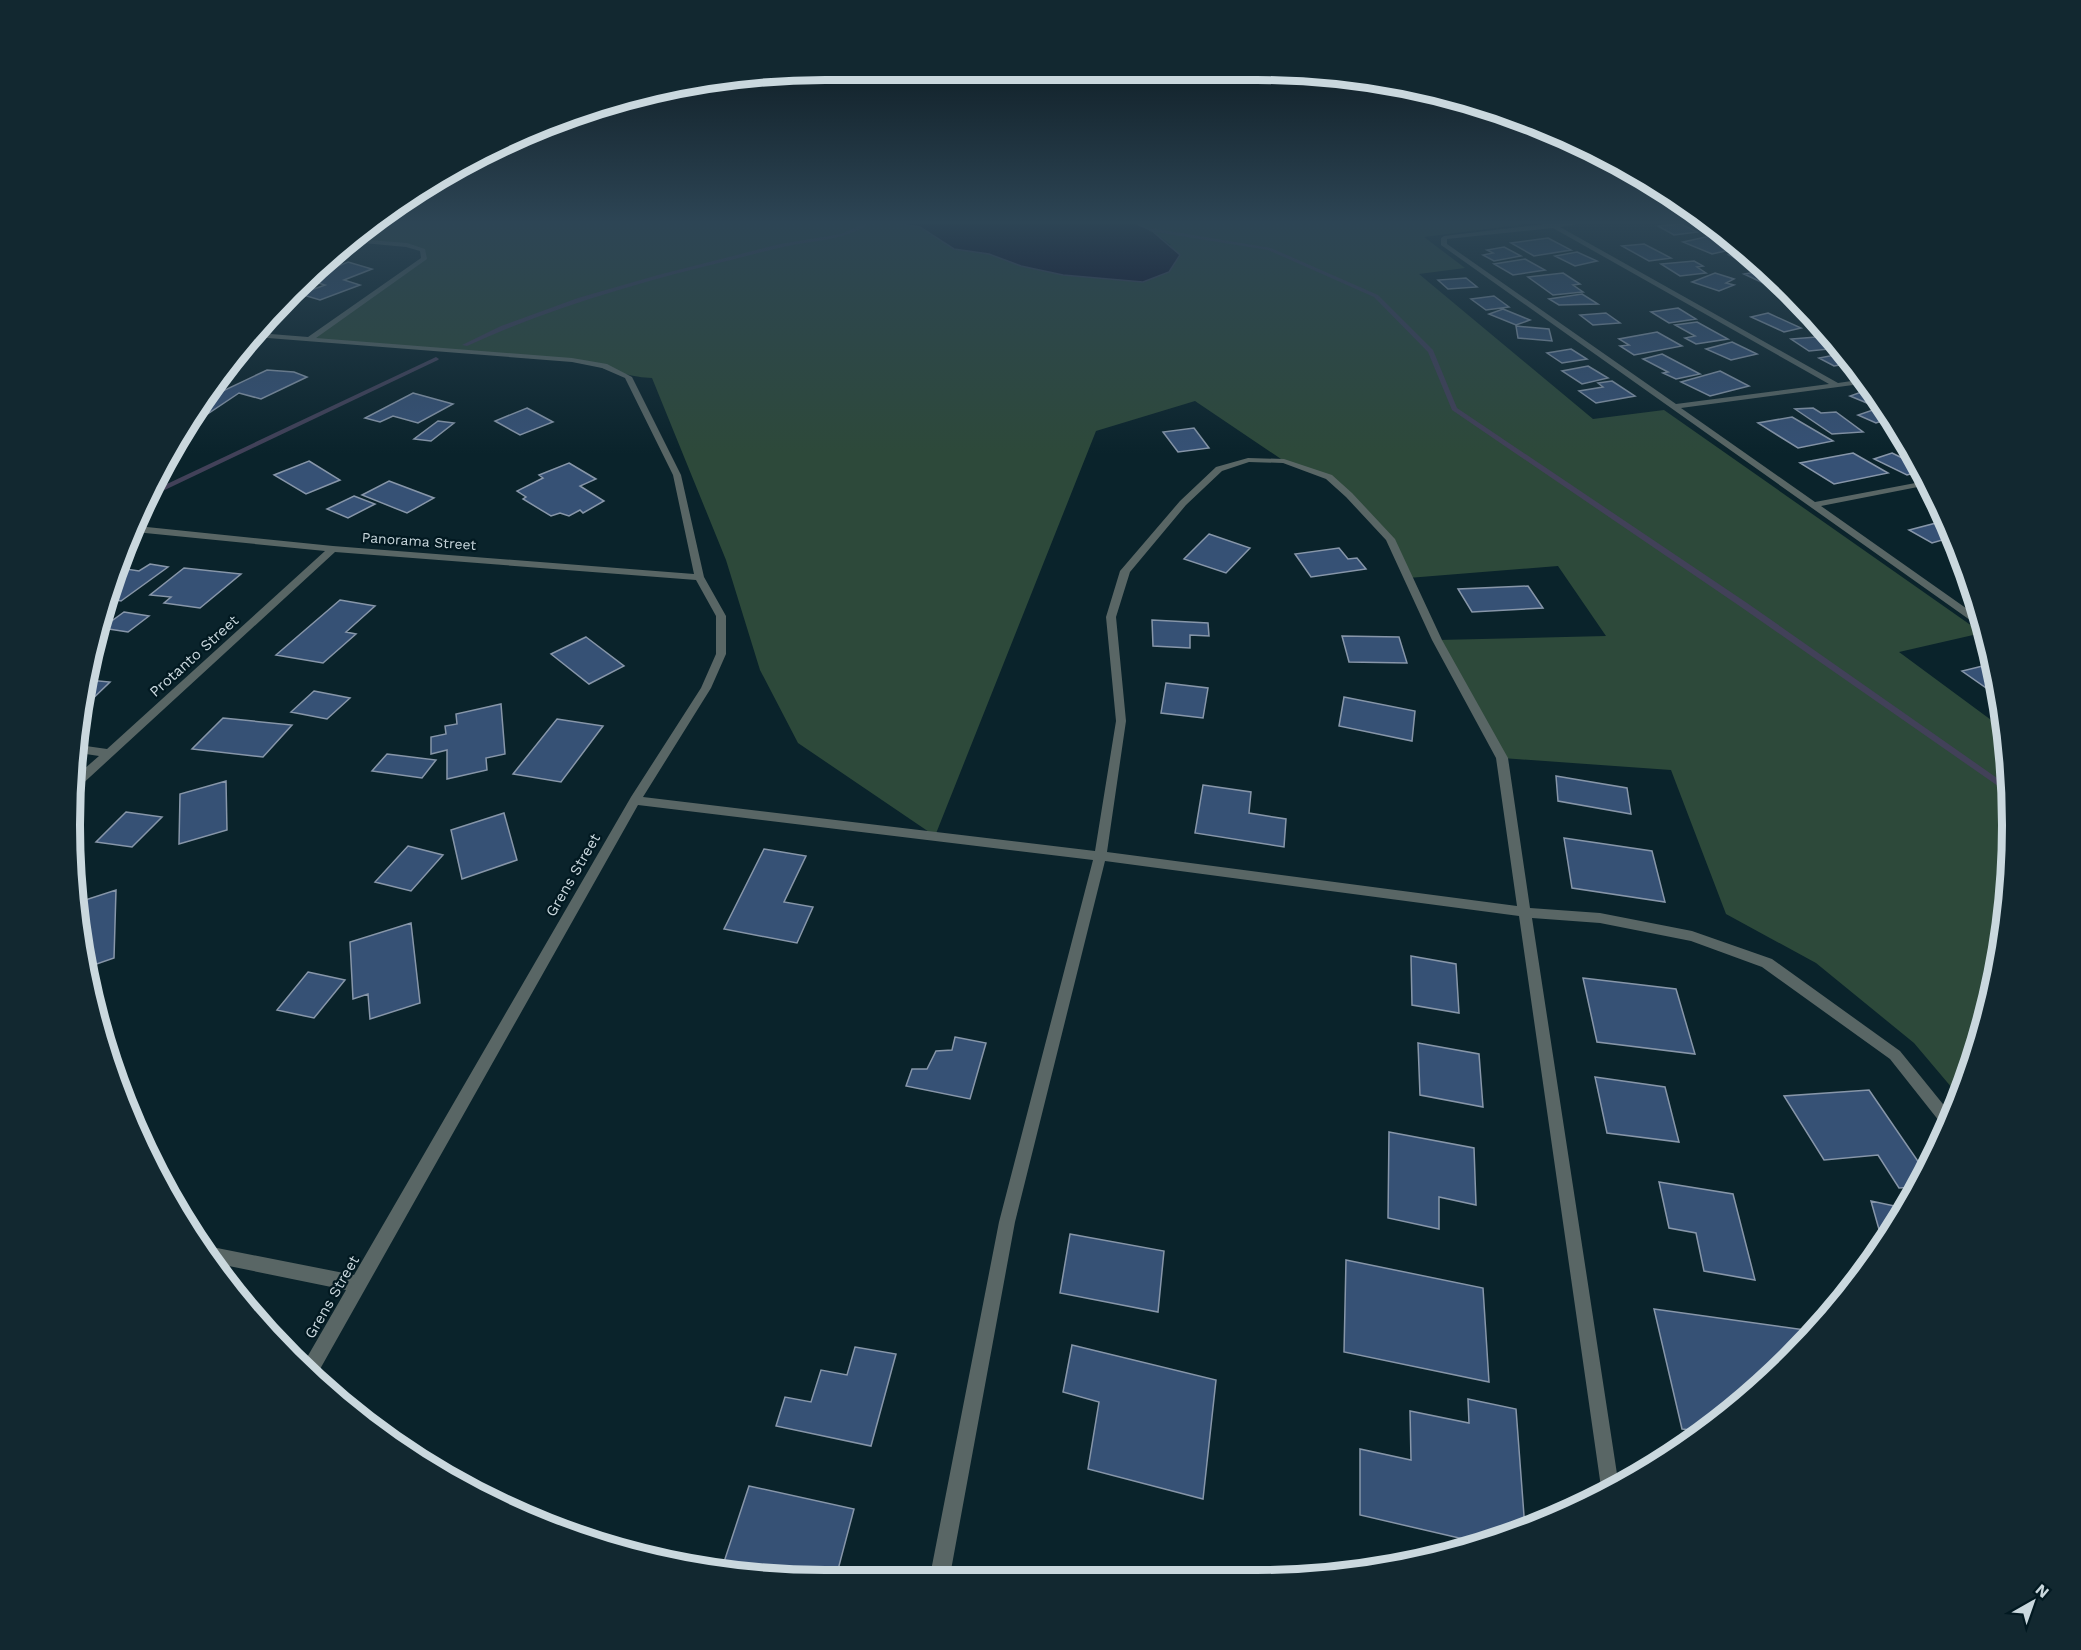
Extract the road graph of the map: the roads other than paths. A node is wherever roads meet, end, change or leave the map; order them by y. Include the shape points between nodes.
1 (365, 300) edge
2 (1522, 300) edge
3 (1686, 300) edge
4 (263, 336) edge
5 (308, 340) junction
6 (1856, 383) edge
7 (1838, 386) junction
8 (1674, 407) junction
9 (1919, 484) edge
10 (1813, 505) junction
11 (141, 529) edge
12 (333, 549) junction
13 (699, 577) junction
14 (1971, 615) edge
15 (84, 750) edge
16 (110, 753) junction
17 (81, 779) edge
18 (635, 800) junction
19 (1100, 856) junction
20 (1523, 912) junction
21 (1943, 1115) edge
22 (217, 1256) edge
23 (358, 1284) junction
24 (312, 1365) edge
25 (1609, 1482) edge
26 (941, 1570) edge

1 - 5 street
2 - 8 street
3 - 7 street
4 - 5 street
5 - 13 street, Grens Street via 572,360 604,366 628,377 677,476
6 - 7 street
7 - 8 street
8 - 10 street
9 - 10 street
10 - 14 street
11 - 12 street, Panorama Street
12 - 13 street, Panorama Street
12 - 16 street, Protanto Street
13 - 18 street, Grens Street via 721,616 721,654 706,688
15 - 16 street
16 - 17 street, Protanto Street
18 - 19 street
18 - 23 street, Grens Street
19 - 20 street
19 - 20 street via 1121,721 1111,618 1125,571 1183,502 1219,469 1248,460 1284,461 1329,477 1390,540 1437,640 1502,758
19 - 26 street via 1007,1222
20 - 21 street via 1600,918 1692,936 1767,963 1894,1055
20 - 25 street
22 - 23 street
23 - 24 street, Grens Street

